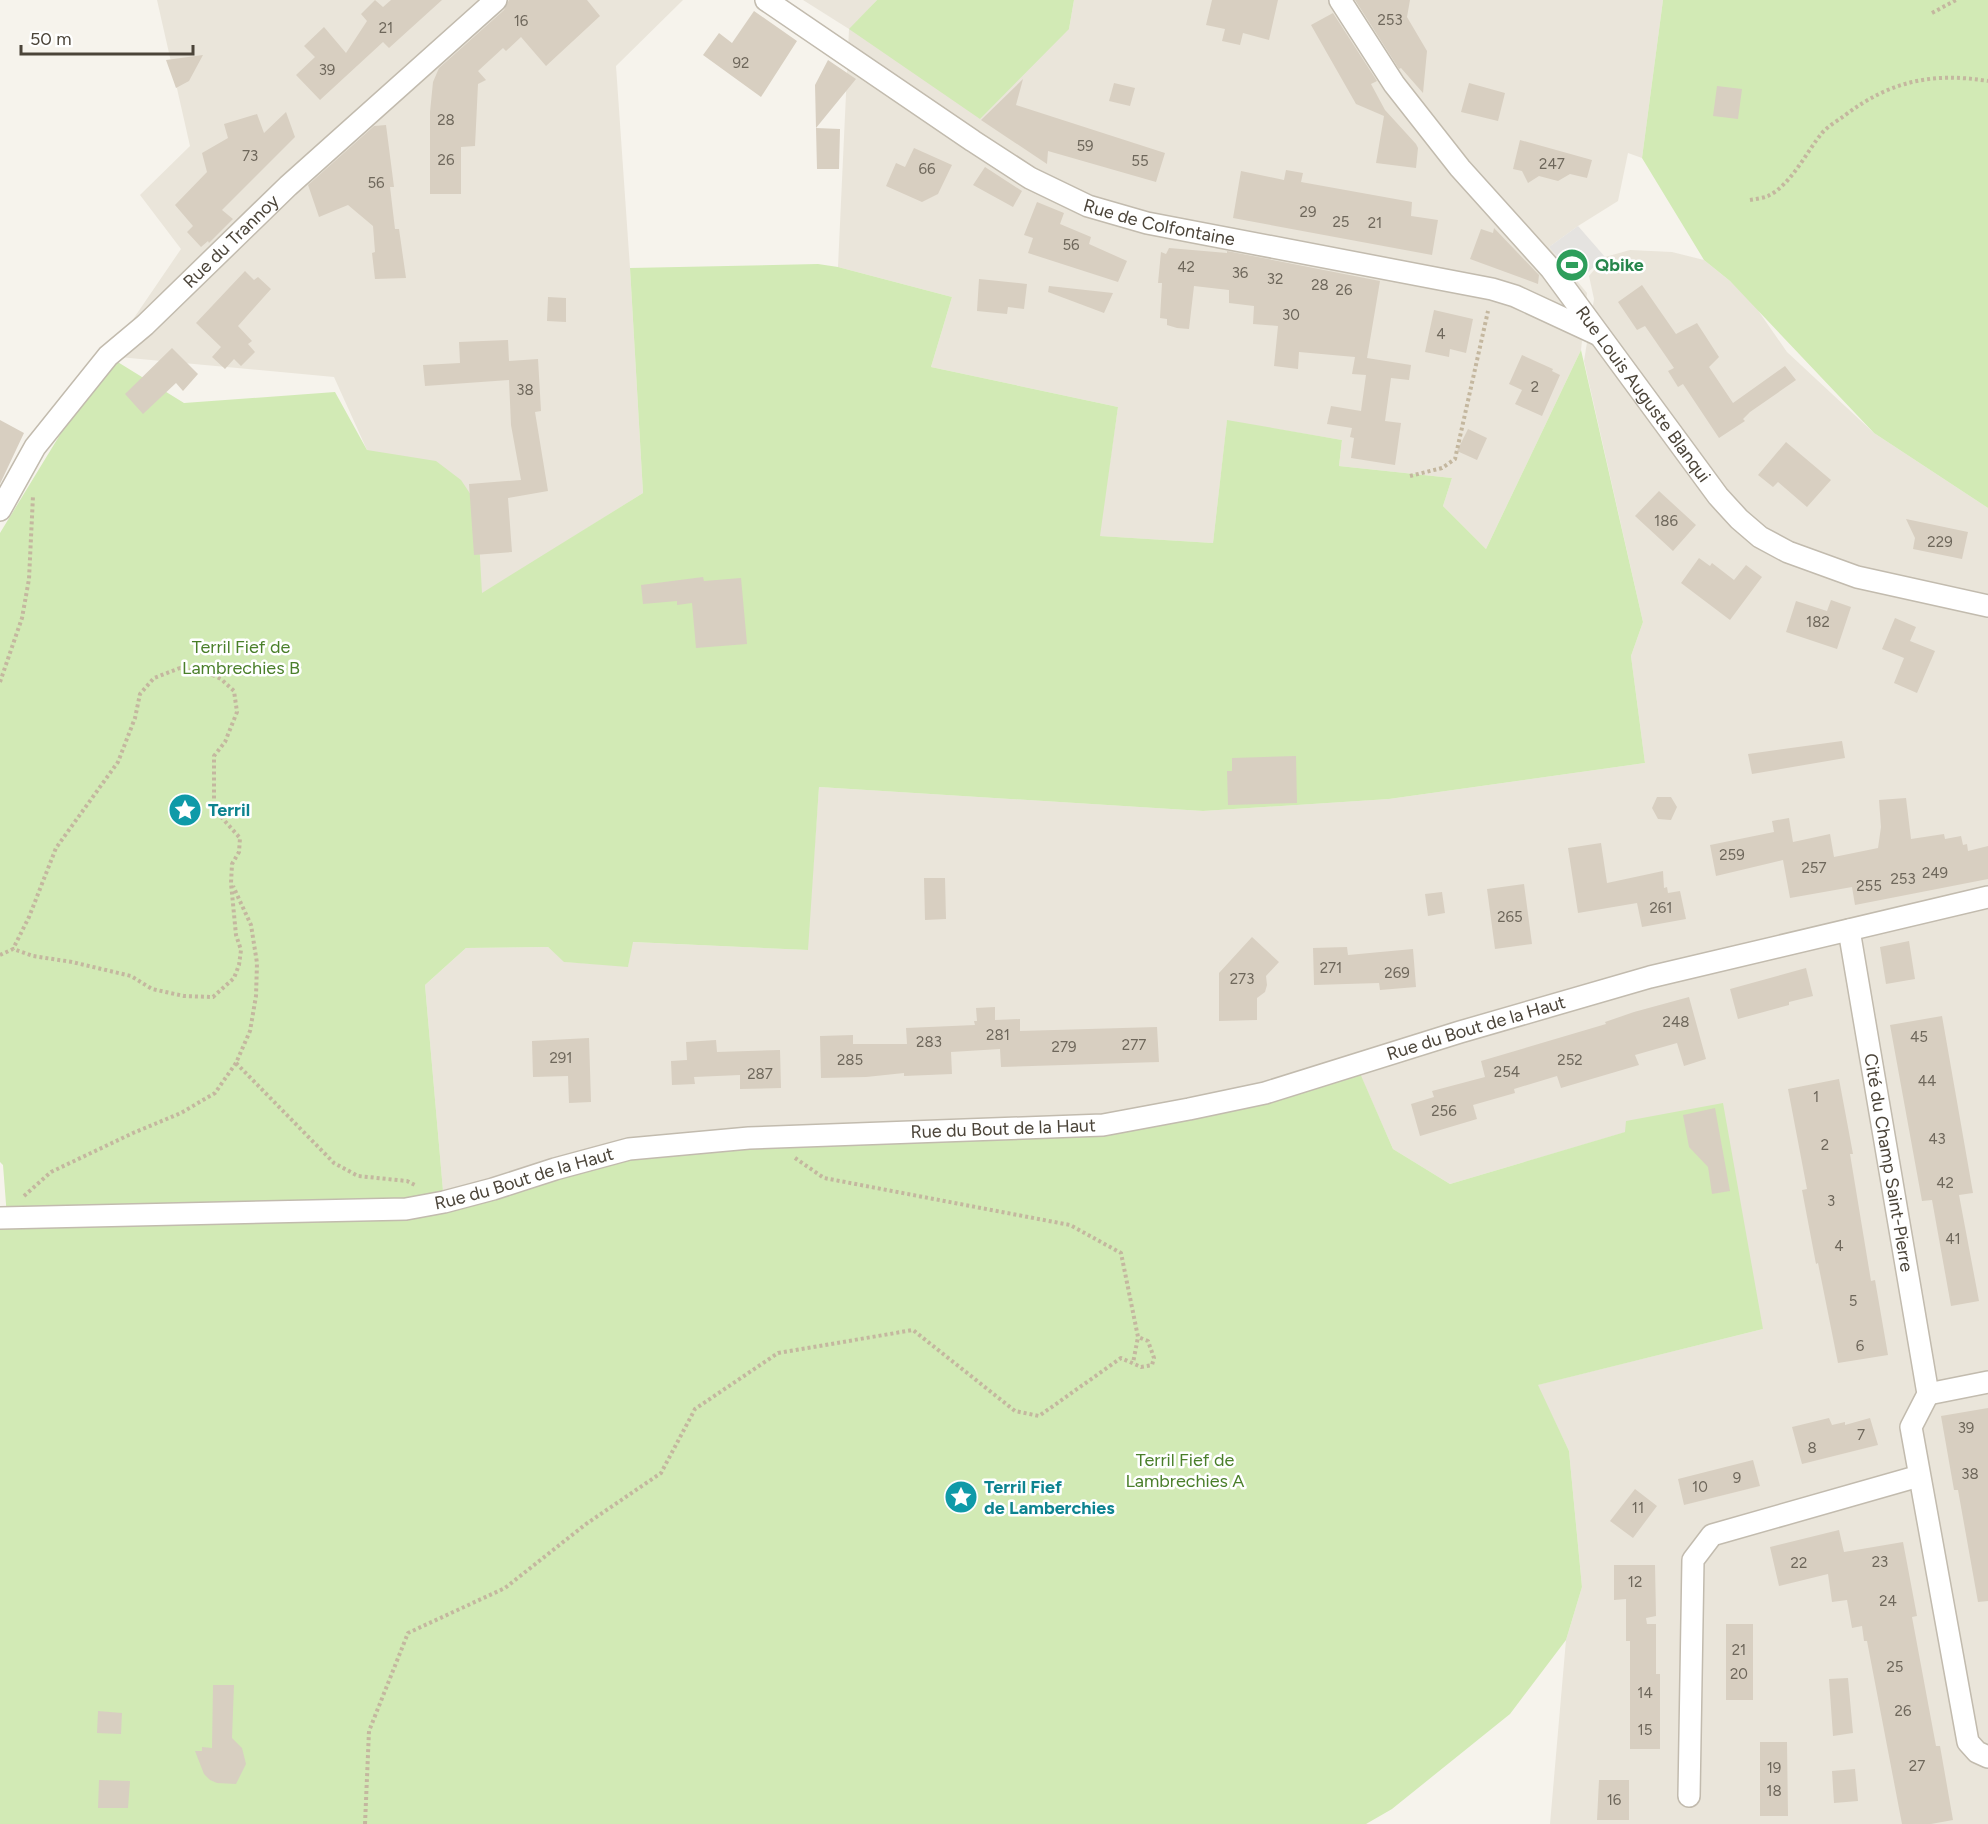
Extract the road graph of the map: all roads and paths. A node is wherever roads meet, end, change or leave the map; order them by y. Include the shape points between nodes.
1 (496, 0) edge
2 (766, 0) edge
3 (1340, 0) edge
4 (1956, 0) edge
5 (1932, 13) dead end
6 (1988, 81) edge
7 (1750, 200) dead end
8 (1492, 289) junction
9 (1599, 335) junction
10 (1410, 476) dead end
11 (33, 495) dead end
12 (0, 510) edge
13 (1988, 606) edge
14 (0, 682) edge
15 (231, 883) junction
16 (1988, 897) edge
17 (1849, 930) junction
18 (13, 949) junction
19 (0, 955) edge
20 (236, 1063) junction
21 (812, 1170) dead end
22 (444, 1202) junction
23 (7, 1218) edge
24 (1138, 1337) junction
25 (1133, 1363) junction
26 (1988, 1383) edge
27 (1928, 1394) junction
28 (1919, 1476) junction
29 (1988, 1757) edge
30 (1689, 1796) dead end
31 (365, 1824) edge

1 - 12 street, Rue du Trannoy via 288,186 108,356 35,447
2 - 8 street, Rue de Colfontaine via 1030,178 1088,206 1147,223
3 - 9 street, Rue Louis Auguste Blanqui via 1394,84 1460,168 1551,269
4 - 5 path
6 - 7 path via 1936,77 1885,90 1823,132 1801,164 1769,196
8 - 9 street, Rue de Colfontaine
8 - 10 path via 1455,459 1442,468
9 - 13 street, Rue Louis Auguste Blanqui via 1718,496 1760,537 1788,552 1857,577
11 - 14 path via 29,579 22,618
15 - 18 path via 241,950 239,965 234,978 213,997 152,989 131,976
15 - 18 path via 240,838 214,809 214,756 225,742 237,712 234,691 213,675 180,668 154,678 140,694 118,762 56,848
15 - 20 path via 251,925 257,963 250,1031
16 - 17 street, Rue du Bout de la Haut
17 - 22 street, Rue du Bout de la Haut via 1650,977 1264,1092 1157,1115 1103,1125 749,1138 629,1149
17 - 27 street, Cité du Champ Saint-Pierre
18 - 19 path
20 - 22 path via 334,1163 358,1176 407,1181
20 - 23 path via 215,1093 181,1113 51,1172 15,1203
21 - 24 path via 824,1178 1070,1225 1121,1253
22 - 23 street, Rue du Bout de la Haut via 406,1209
24 - 25 path
24 - 25 path via 1148,1341 1155,1358 1152,1365 1141,1367
25 - 31 path via 1121,1358 1039,1416 1015,1411 914,1330 778,1353 695,1409 661,1473 586,1524 505,1588 408,1633 369,1731
26 - 27 street
27 - 28 street via 1911,1427
28 - 29 street via 1968,1742
28 - 30 street via 1712,1535 1692,1560

